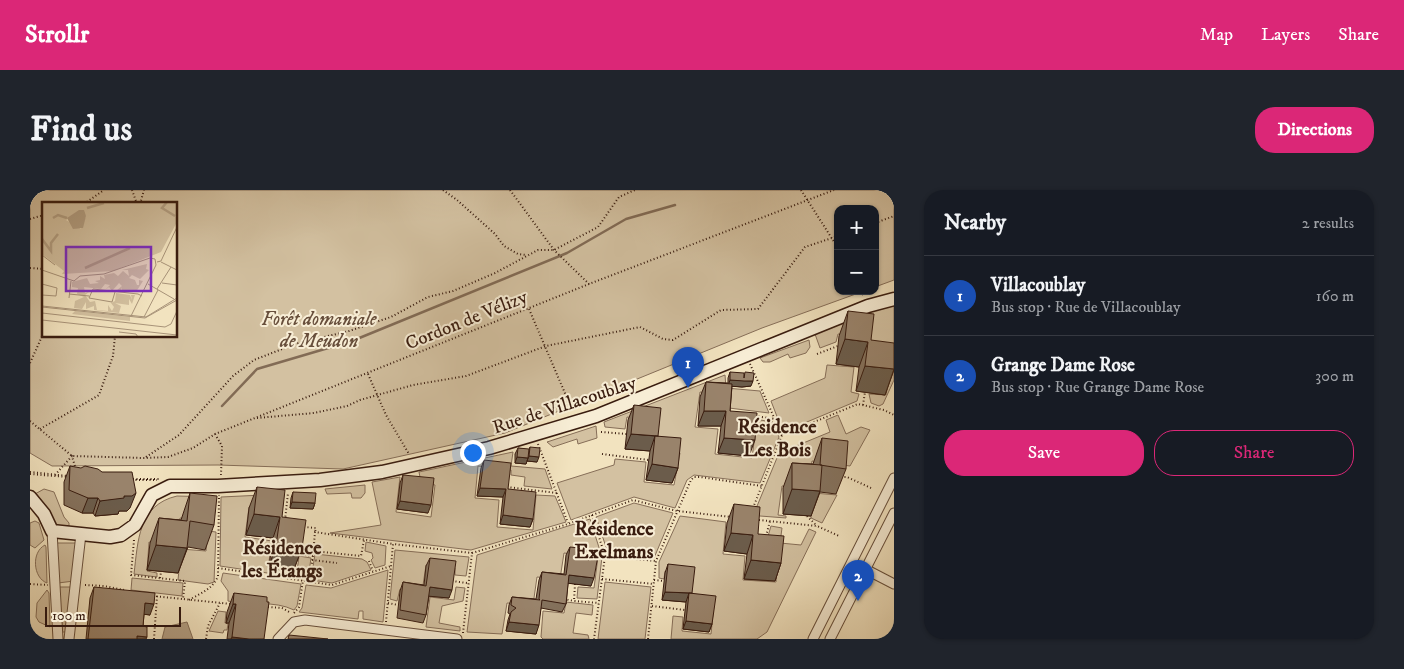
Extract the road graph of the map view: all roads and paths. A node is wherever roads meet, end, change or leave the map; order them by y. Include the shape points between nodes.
1 (104, 190) edge
2 (132, 190) edge
3 (144, 190) edge
4 (443, 190) edge
5 (510, 190) edge
6 (636, 190) edge
7 (801, 190) edge
8 (834, 190) edge
9 (808, 200) junction
10 (87, 202) edge
11 (137, 202) edge
12 (139, 202) edge
13 (42, 216) edge
14 (894, 216) edge
15 (30, 220) edge
16 (879, 222) edge
17 (832, 238) junction
18 (834, 241) edge
19 (554, 250) junction
20 (529, 255) junction
21 (589, 284) junction
22 (869, 295) dead end
23 (863, 297) dead end
24 (894, 299) edge
25 (529, 309) junction
26 (42, 336) edge
27 (115, 338) edge
28 (546, 346) junction
29 (838, 346) dead end
30 (817, 354) dead end
31 (755, 359) dead end
32 (30, 363) edge
33 (368, 374) junction
34 (865, 392) dead end
35 (376, 394) junction
36 (863, 405) junction
37 (747, 415) edge
38 (894, 415) edge
39 (574, 416) dead end
40 (254, 418) junction
41 (775, 419) junction
42 (30, 421) edge
43 (40, 429) junction
44 (601, 432) dead end
45 (215, 434) junction
46 (627, 434) dead end
47 (782, 435) junction
48 (542, 442) dead end
49 (602, 454) dead end
50 (72, 456) junction
51 (144, 458) junction
52 (648, 460) dead end
53 (417, 465) junction
54 (30, 473) edge
55 (54, 476) junction
56 (69, 476) edge
57 (838, 477) edge
58 (894, 478) edge
59 (125, 479) edge
60 (221, 481) junction
61 (166, 482) junction
62 (289, 483) junction
63 (762, 486) junction
64 (506, 487) edge
65 (515, 488) junction
66 (871, 488) dead end
67 (515, 493) edge
68 (557, 493) junction
69 (30, 497) edge
70 (752, 510) edge
71 (677, 511) junction
72 (894, 513) edge
73 (592, 515) junction
74 (807, 516) dead end
75 (740, 518) edge
76 (756, 520) edge
77 (770, 521) junction
78 (568, 524) junction
79 (136, 525) junction
80 (284, 525) edge
81 (816, 526) junction
82 (300, 527) edge
83 (52, 531) junction
84 (315, 532) junction
85 (81, 534) junction
86 (839, 536) dead end
87 (364, 539) junction
88 (765, 541) edge
89 (393, 544) junction
90 (313, 551) junction
91 (472, 553) junction
92 (296, 554) edge
93 (313, 556) junction
94 (605, 556) junction
95 (312, 560) junction
96 (370, 561) dead end
97 (656, 561) junction
98 (337, 563) dead end
99 (391, 566) junction
100 (218, 568) junction
101 (865, 569) junction
102 (374, 571) junction
103 (161, 572) dead end
104 (160, 578) junction
105 (602, 579) junction
106 (304, 580) junction
107 (654, 580) junction
108 (309, 581) junction
109 (452, 581) edge
110 (664, 581) edge
111 (467, 583) junction
112 (30, 584) edge
113 (75, 584) junction
114 (575, 584) edge
115 (654, 584) junction
116 (894, 584) edge
117 (55, 586) junction
118 (128, 591) edge
119 (150, 595) edge
120 (157, 596) junction
121 (183, 599) junction
122 (564, 599) edge
123 (189, 600) junction
124 (574, 601) junction
125 (220, 603) junction
126 (388, 603) junction
127 (599, 603) junction
128 (398, 604) dead end
129 (236, 605) edge
130 (652, 606) junction
131 (266, 607) edge
132 (685, 610) edge
133 (385, 629) junction
134 (460, 636) edge
135 (58, 639) edge
136 (69, 639) edge
137 (154, 639) edge
138 (206, 639) edge
139 (278, 639) edge
140 (594, 639) edge
141 (648, 639) edge
142 (813, 639) edge
143 (830, 639) edge

1 - 10 path
2 - 11 path
3 - 12 path
4 - 20 path via 504,246 518,254
5 - 19 path
6 - 19 path via 619,197 598,227
7 - 9 path
8 - 9 path, Cordon de Vélizy
9 - 17 path
9 - 21 path, Cordon de Vélizy
13 - 15 path
14 - 16 path
17 - 18 path
17 - 28 path via 806,247 758,309 721,310 673,340 663,339 640,327
19 - 20 path via 538,250
19 - 21 path
20 - 51 path via 453,291 428,297 391,317 349,332 295,344 254,360 233,376 179,435
21 - 25 path, Cordon de Vélizy
22 - 23 path
24 - 53 street, Rue de Villacoublay via 868,306 596,416 490,448
25 - 28 path
25 - 33 path, Cordon de Vélizy
26 - 32 path
27 - 43 path via 113,356 99,395
28 - 35 path via 466,376
28 - 39 path
29 - 30 path
31 - 41 path via 749,362
33 - 35 path
33 - 40 path, Cordon de Vélizy
34 - 36 path
35 - 40 path via 347,406 314,413
35 - 53 path
36 - 38 path
36 - 47 path via 858,404
37 - 41 path
40 - 45 path, Cordon de Vélizy
41 - 47 path
42 - 43 path
43 - 50 path
44 - 46 path
45 - 51 path, Cordon de Vélizy via 193,448 168,456
45 - 60 path via 222,446
47 - 63 path
48 - 68 path via 538,444
49 - 52 path
50 - 51 path, Cordon de Vélizy
50 - 55 path
50 - 55 path via 76,477
53 - 62 street, Rue de Villacoublay
54 - 55 path
55 - 56 path
57 - 66 path
58 - 142 street
59 - 61 path
60 - 61 street, Rue de Villacoublay
60 - 62 street, Rue de Villacoublay
60 - 100 path
61 - 79 street via 152,495
62 - 80 path
63 - 70 path
63 - 71 path via 694,478
64 - 65 path
65 - 67 path
65 - 68 path
68 - 78 path
69 - 83 street via 44,514
71 - 73 path via 633,500
71 - 75 path
71 - 97 path
72 - 101 street
73 - 78 path
73 - 94 path
74 - 81 path
76 - 77 path
77 - 81 path
77 - 88 path
78 - 91 path
79 - 85 street via 122,535 110,537
79 - 104 path via 131,575
81 - 86 path
82 - 84 path via 316,528
83 - 85 street
83 - 117 street
84 - 87 path
84 - 90 path
85 - 113 street
87 - 89 path
87 - 90 path via 361,556
89 - 91 path
89 - 99 path
90 - 93 path
91 - 111 path
92 - 93 path
93 - 95 path
94 - 97 path
94 - 105 path
95 - 98 path
95 - 108 path
96 - 102 path
97 - 107 path
99 - 102 path
99 - 126 path
100 - 106 path
100 - 123 path via 215,584
101 - 116 street
101 - 143 street
102 - 108 path via 332,585
103 - 104 path
104 - 121 path via 185,581
105 - 115 path
105 - 127 path
106 - 108 path
106 - 131 path via 299,607 293,615 282,608
107 - 110 path
107 - 115 path
109 - 111 path
111 - 134 path
112 - 117 path
113 - 118 path
113 - 136 street
114 - 124 path
115 - 130 path
117 - 135 street
119 - 120 path
120 - 121 path
120 - 137 path
121 - 123 path
122 - 124 path
123 - 125 path
124 - 127 path
125 - 129 path
125 - 138 path via 208,626
126 - 128 path
126 - 133 path
127 - 140 path
130 - 132 path
130 - 141 path
133 - 134 street
133 - 139 street via 305,620 294,622

